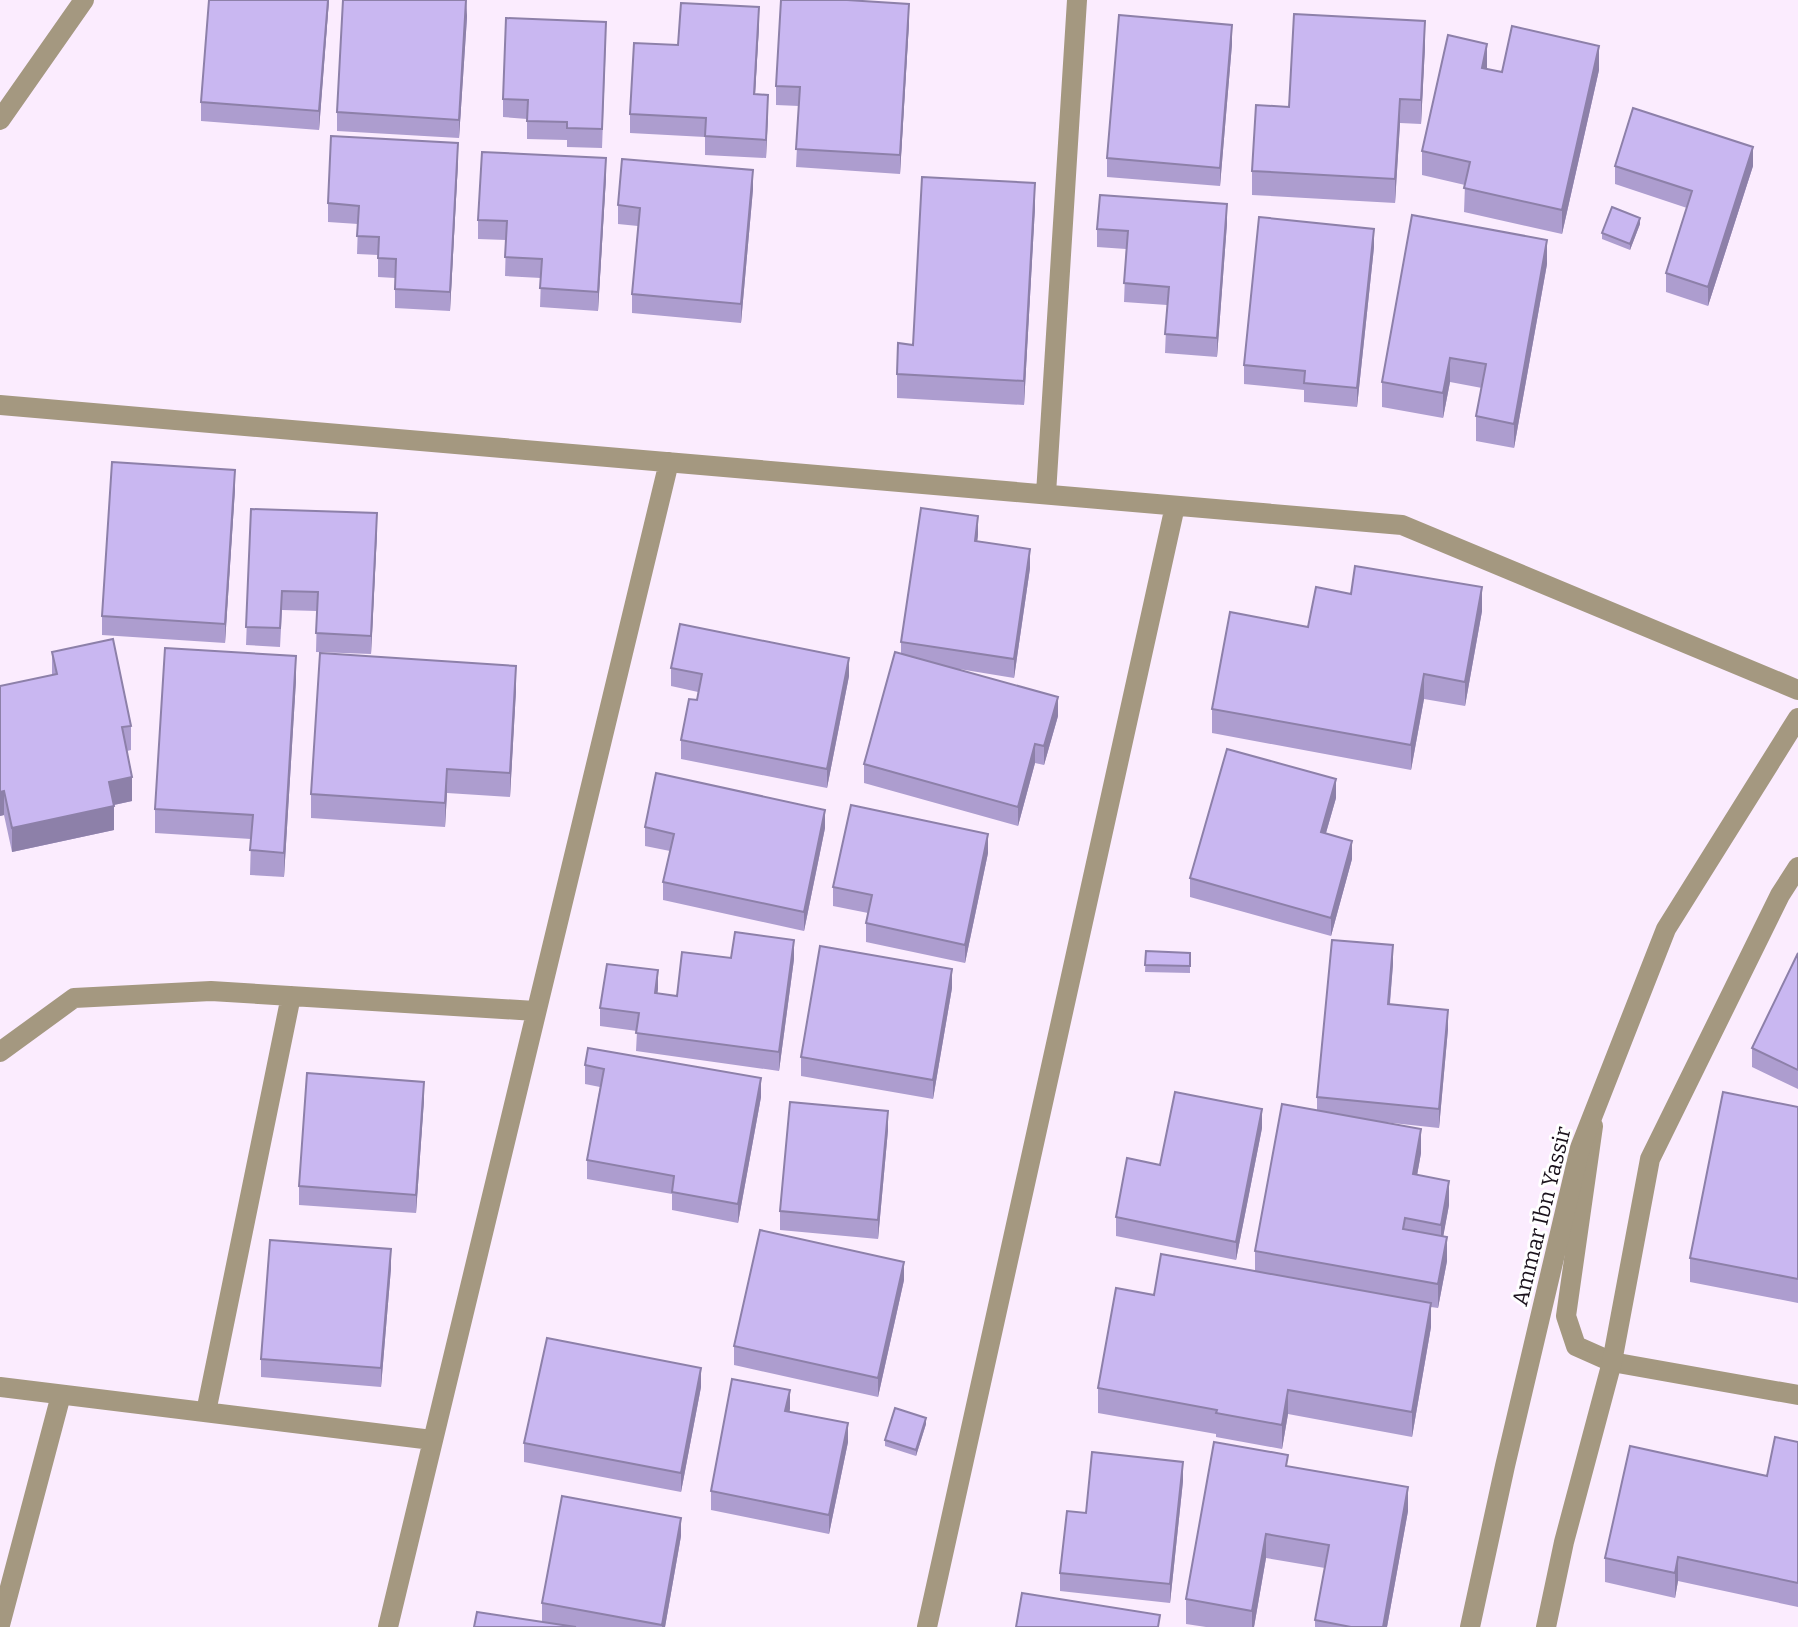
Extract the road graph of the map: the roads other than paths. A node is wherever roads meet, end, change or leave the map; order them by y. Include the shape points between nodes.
1 (84, 0) edge
2 (1077, 0) edge
3 (0, 120) edge
4 (0, 405) edge
5 (669, 462) junction
6 (1046, 494) junction
7 (1175, 506) junction
8 (1798, 690) edge
9 (1798, 718) edge
10 (1798, 867) edge
11 (291, 996) junction
12 (535, 1011) junction
13 (0, 1052) edge
14 (1595, 1111) junction
15 (1612, 1362) junction
16 (0, 1387) edge
17 (61, 1395) junction
18 (1798, 1395) edge
19 (206, 1412) junction
20 (432, 1440) junction
21 (0, 1625) edge
22 (388, 1627) edge
23 (927, 1627) edge
24 (1470, 1627) edge
25 (1546, 1627) edge

1 - 3 street
2 - 6 street
4 - 5 street
5 - 6 street
5 - 12 street
6 - 7 street
7 - 8 street via 1402,525
7 - 23 street
9 - 14 street, Ammar Ibn Yassir via 1666,929
10 - 15 street via 1650,1159
11 - 12 street
11 - 13 street via 211,991 74,998
11 - 19 street
12 - 20 street
14 - 15 street via 1566,1316 1576,1346
14 - 24 street, Ammar Ibn Yassir via 1580,1148
15 - 18 street
15 - 25 street
16 - 17 street
17 - 19 street
17 - 21 street
19 - 20 street
20 - 22 street

